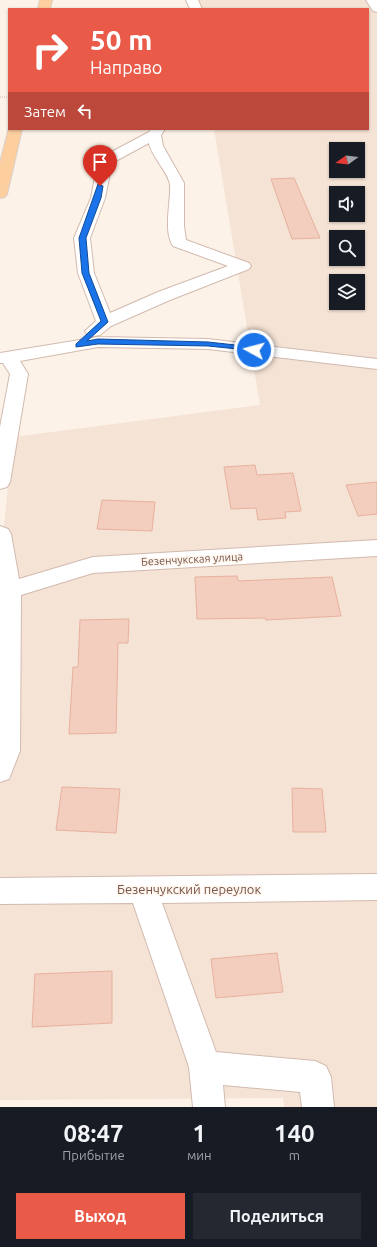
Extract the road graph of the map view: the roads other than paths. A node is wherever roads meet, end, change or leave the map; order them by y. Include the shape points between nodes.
1 (372, 0) edge
2 (377, 9) edge
3 (15, 130) edge
4 (156, 132) edge
5 (0, 194) edge
6 (105, 322) junction
7 (78, 345) junction
8 (5, 358) edge
9 (377, 364) edge
10 (0, 482) edge
11 (0, 534) edge
12 (377, 548) edge
13 (10, 590) junction
14 (0, 771) edge
15 (377, 887) edge
16 (143, 889) junction
17 (0, 890) edge
18 (205, 1067) junction
19 (209, 1107) edge
20 (318, 1107) edge

1 - 2 street
3 - 5 main road
4 - 6 street via 105,161 98,198 82,238 86,273
4 - 6 street via 156,146 177,183 176,226 179,243 243,266
6 - 7 street
7 - 8 street
7 - 9 street via 98,342 208,344
8 - 10 street via 19,374
11 - 13 street
12 - 13 street, Безенчукская улица via 93,565
13 - 14 street via 7,751
15 - 16 street, Безенчукский переулок
16 - 17 street, Безенчукский переулок
16 - 18 street
18 - 19 street
18 - 20 street via 315,1077

